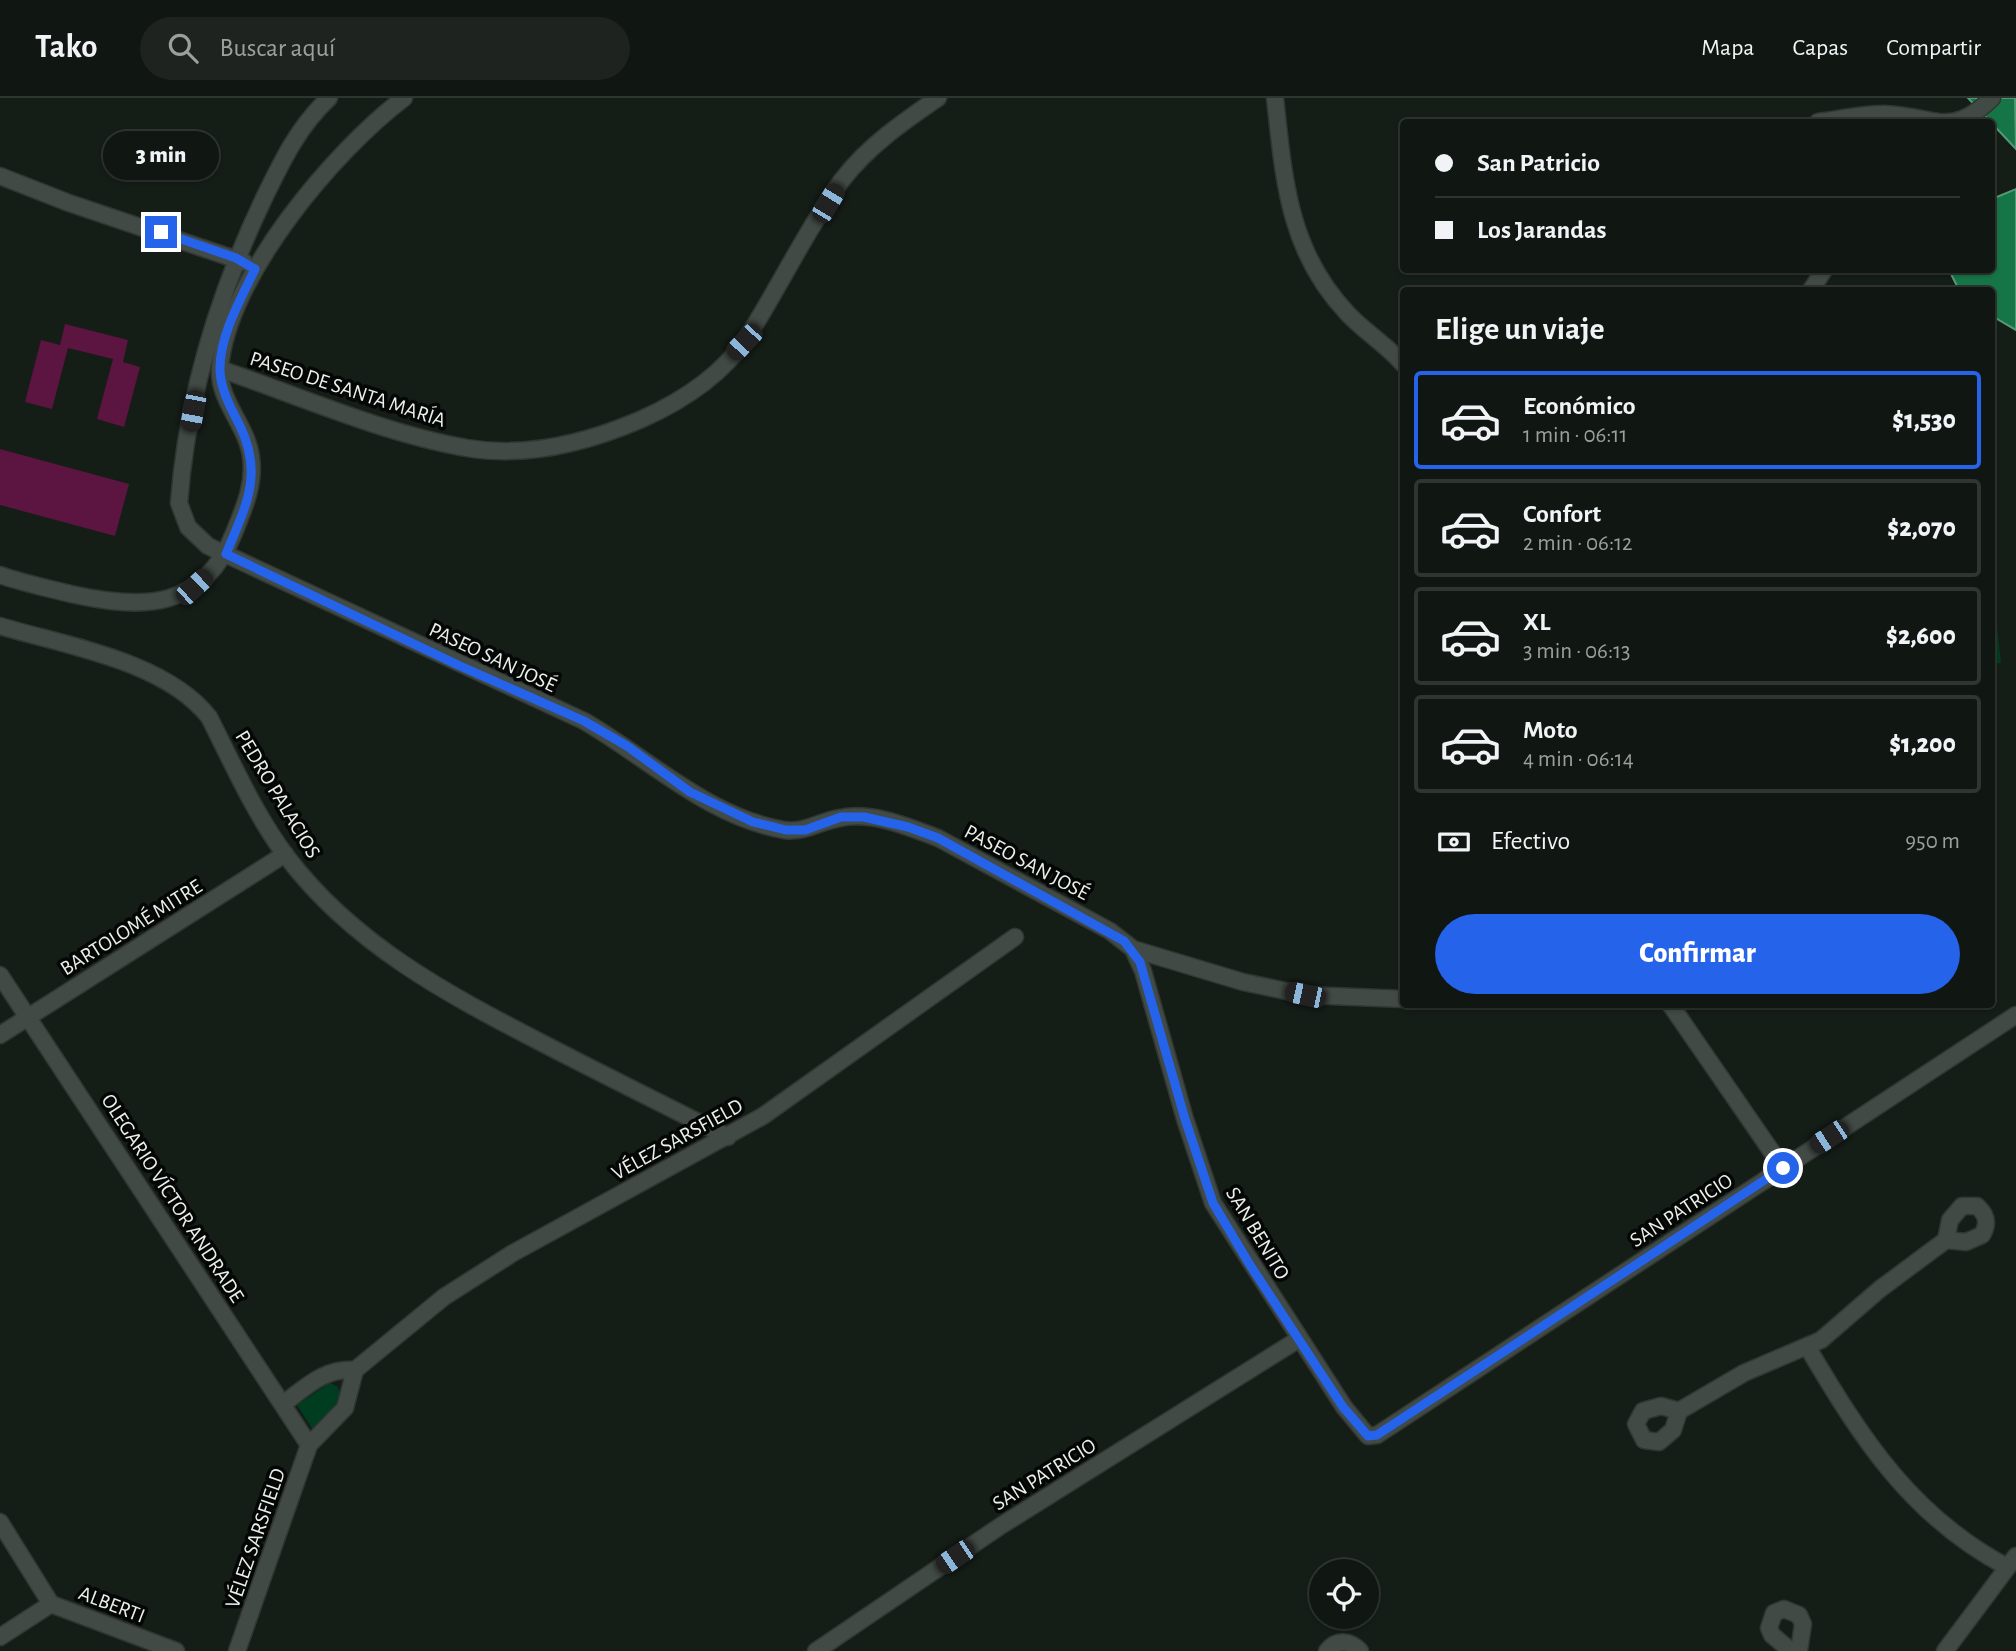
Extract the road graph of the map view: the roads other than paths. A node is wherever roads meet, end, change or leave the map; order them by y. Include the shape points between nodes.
1 (329, 98) edge
2 (404, 98) edge
3 (938, 98) edge
4 (1274, 98) edge
5 (1992, 98) edge
6 (1853, 119) edge
7 (1913, 119) edge
8 (1960, 119) edge
9 (0, 176) edge
10 (236, 258) junction
11 (255, 269) junction
12 (1400, 361) edge
13 (220, 369) junction
14 (226, 554) junction
15 (0, 575) edge
16 (0, 626) edge
17 (285, 854) junction
18 (1015, 937) dead end
19 (1133, 949) junction
20 (0, 975) edge
21 (1400, 999) edge
22 (1673, 1008) edge
23 (2016, 1016) edge
24 (28, 1017) junction
25 (0, 1035) edge
26 (727, 1137) junction
27 (1783, 1168) junction
28 (1947, 1240) dead end
29 (1299, 1339) junction
30 (1808, 1348) junction
31 (355, 1370) junction
32 (283, 1405) junction
33 (1679, 1411) dead end
34 (1368, 1436) joint
35 (309, 1445) junction
36 (0, 1522) edge
37 (2012, 1562) edge
38 (51, 1604) junction
39 (0, 1637) edge
40 (177, 1651) edge
41 (237, 1651) edge
42 (817, 1651) edge
43 (1327, 1651) edge
44 (1360, 1651) edge
45 (1791, 1651) edge
46 (1799, 1651) edge
47 (1945, 1651) edge

1 - 10 street, PASEO SAN JOSÉ via 301,128
2 - 11 street via 381,115 300,204
3 - 13 street, PASEO DE SANTA MARÍA via 888,132 842,180 744,342 710,379 673,405 610,433 555,446 469,448 418,437
4 - 12 street via 1291,215 1301,245 1323,284 1347,313
5 - 8 street via 1976,114
6 - 7 street via 1886,114
9 - 10 street
10 - 11 street
10 - 14 street, PASEO SAN JOSÉ via 206,345 179,503 188,527 208,546
11 - 13 street via 230,324
13 - 14 street via 224,395 251,454 253,477
14 - 15 street via 194,587 143,604 113,603
14 - 19 street, PASEO SAN JOSÉ via 584,721 690,792 753,822 805,830 841,817 864,817 908,827 938,838 1110,931
16 - 17 street, PEDRO PALACIOS via 146,670 197,702
17 - 24 street, BARTOLOMÉ MITRE
17 - 26 street, PEDRO PALACIOS via 332,908 397,962 507,1025
18 - 26 street, VÉLEZ SARSFIELD via 824,1074
19 - 21 street, PASEO SAN JOSÉ via 1305,995
19 - 29 street, SAN BENITO via 1210,1196
20 - 24 street, OLEGARIO VÍCTOR ANDRADE
22 - 27 street
23 - 27 street, SAN PATRICIO
24 - 25 street, BARTOLOMÉ MITRE
24 - 32 street, OLEGARIO VÍCTOR ANDRADE
26 - 31 street, VÉLEZ SARSFIELD via 494,1265 444,1297
27 - 34 street, SAN PATRICIO via 1377,1435
28 - 30 street
29 - 34 street, SAN BENITO via 1343,1407
29 - 42 street, SAN PATRICIO via 1002,1525
30 - 33 street via 1752,1369
30 - 37 street via 1894,1478 1952,1534
31 - 32 street via 323,1374
31 - 35 street, VÉLEZ SARSFIELD via 345,1409
32 - 35 street, OLEGARIO VÍCTOR ANDRADE
35 - 41 street, VÉLEZ SARSFIELD
36 - 38 street
37 - 47 street
38 - 39 street, ALBERTI
38 - 40 street, ALBERTI
43 - 44 street via 1347,1642
45 - 46 street via 1769,1628 1774,1613 1783,1609 1799,1615 1803,1624

